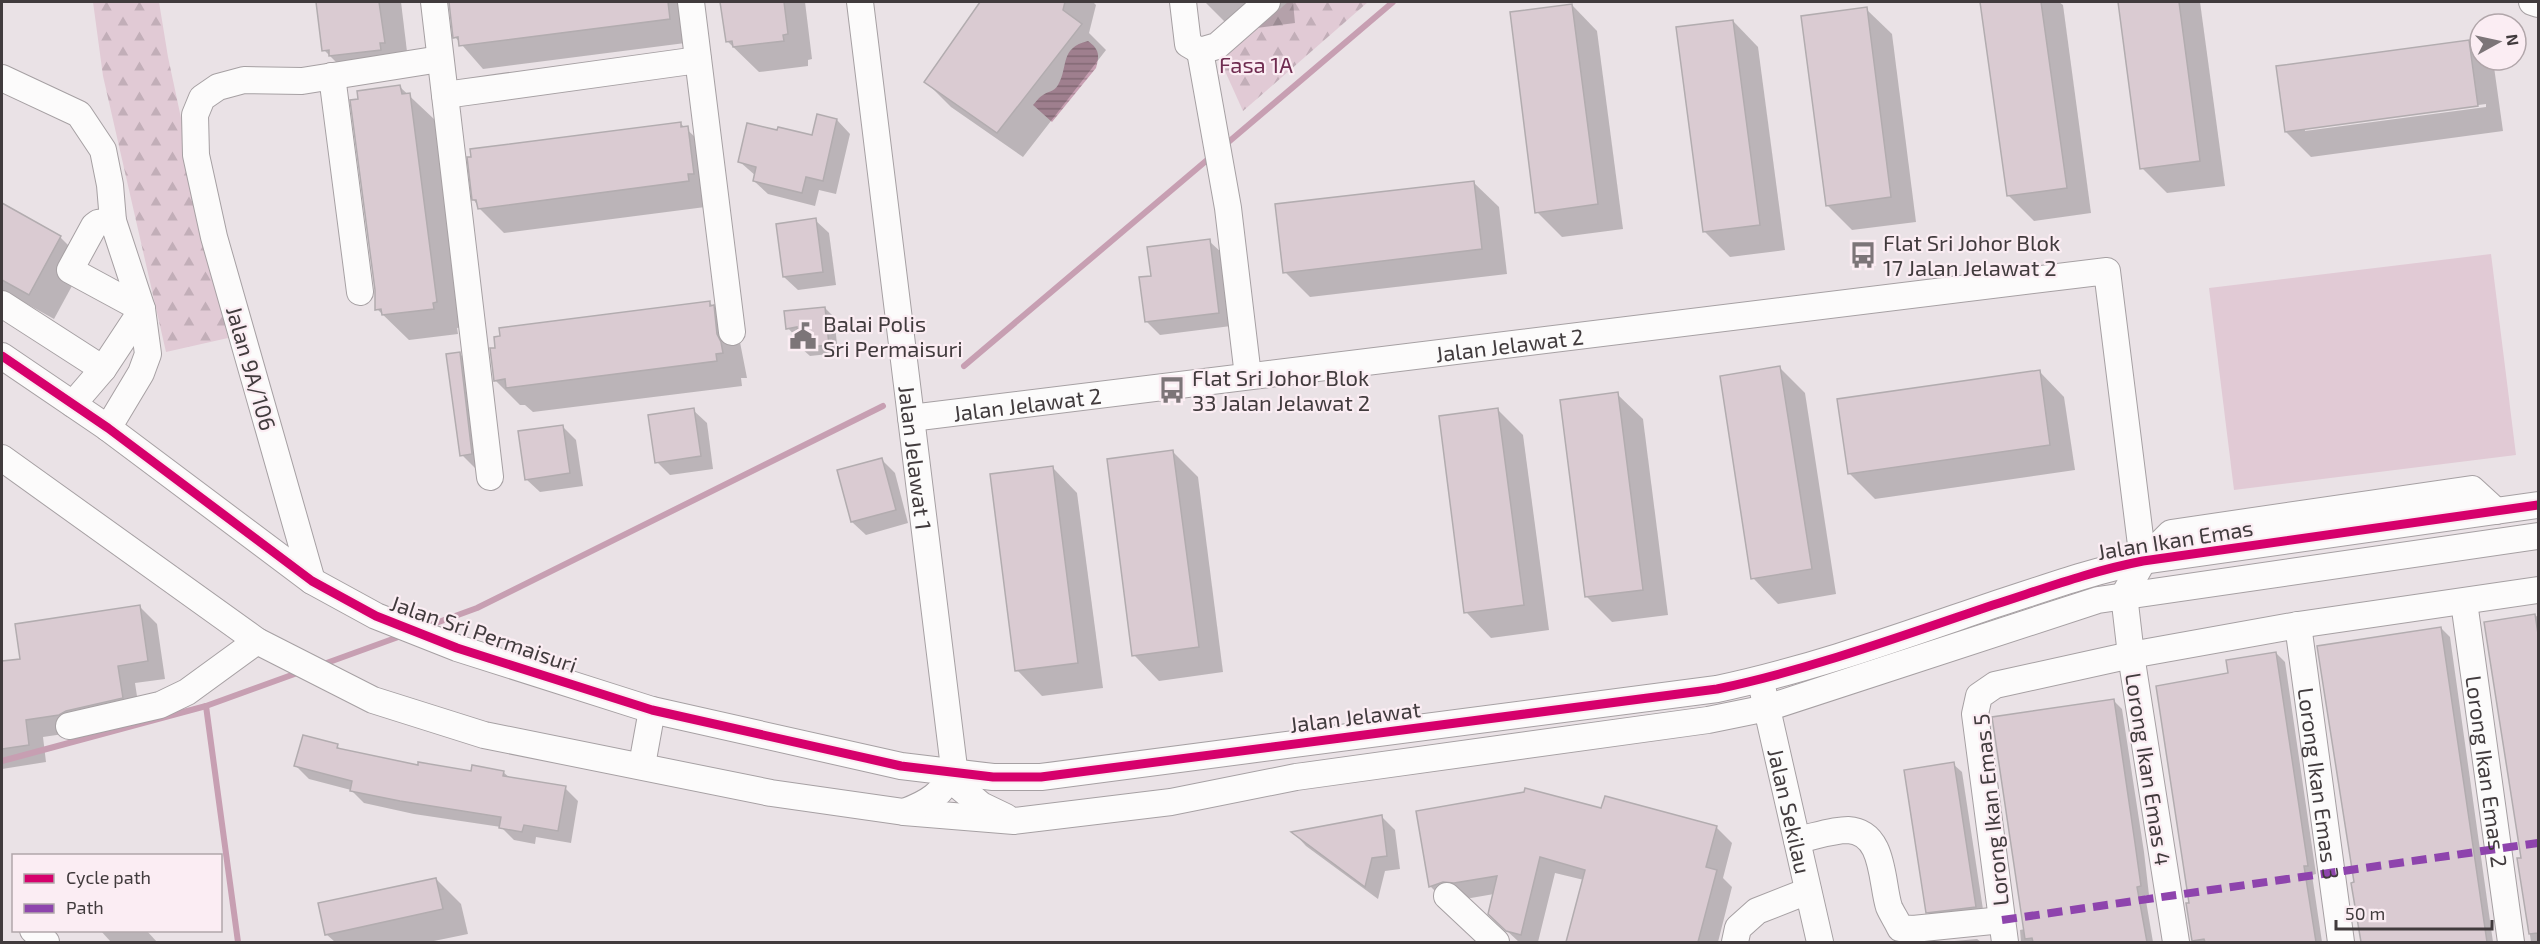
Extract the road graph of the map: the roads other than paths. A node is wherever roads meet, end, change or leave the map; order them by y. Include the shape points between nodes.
1 (434, 2) edge
2 (691, 2) edge
3 (860, 2) edge
4 (1183, 2) edge
5 (1267, 2) edge
6 (2532, 2) edge
7 (2538, 4) edge
8 (1200, 51) junction
9 (440, 59) junction
10 (698, 60) junction
11 (332, 76) junction
12 (2, 78) edge
13 (445, 95) junction
14 (112, 221) junction
15 (360, 292) dead end
16 (2, 304) edge
17 (142, 309) junction
18 (732, 332) dead end
19 (2, 356) edge
20 (103, 369) junction
21 (1248, 376) junction
22 (74, 404) junction
23 (911, 418) junction
24 (108, 428) junction
25 (2, 458) edge
26 (490, 477) dead end
27 (2538, 505) edge
28 (2538, 536) edge
29 (2143, 561) junction
30 (312, 581) junction
31 (2538, 590) edge
32 (2124, 596) junction
33 (2464, 602) junction
34 (2298, 625) junction
35 (257, 641) junction
36 (2131, 655) junction
37 (1761, 680) junction
38 (1767, 708) junction
39 (652, 710) junction
40 (69, 726) dead end
41 (642, 765) junction
42 (954, 770) junction
43 (904, 812) junction
44 (1014, 821) junction
45 (1797, 840) junction
46 (1808, 891) junction
47 (1447, 896) dead end
48 (2004, 931) edge
49 (1496, 942) edge
50 (1735, 942) edge
51 (1820, 942) edge
52 (2176, 942) edge
53 (2341, 942) edge
54 (2511, 942) edge

1 - 9 street
2 - 10 street
3 - 23 street, Jalan Jelawat 1
4 - 8 street via 1188,44
5 - 8 street via 1217,46
6 - 7 street
8 - 21 street via 1228,208
9 - 11 street, Jalan 9A/106
9 - 13 street
10 - 13 street
10 - 18 street
11 - 15 street
11 - 30 street, Jalan 9A/106 via 302,81 244,80 218,87 202,98 195,115 196,154 214,237
12 - 14 street via 79,114 103,150
13 - 26 street
14 - 17 street
14 - 17 street via 94,226 70,270
16 - 20 street
17 - 20 street
17 - 24 street via 148,354
19 - 22 street, Jalan Sri Permaisuri
20 - 22 street
21 - 23 street, Jalan Jelawat 2
21 - 29 street, Jalan Jelawat 2 via 2107,271
22 - 24 street, Jalan Sri Permaisuri
23 - 42 street, Jalan Jelawat 1
24 - 30 street, Jalan Sri Permaisuri
25 - 35 street
27 - 29 street, Jalan Ikan Emas
28 - 32 street
29 - 32 street
29 - 37 street, Jalan Ikan Emas via 2098,570 1845,656
30 - 39 street, Jalan Sri Permaisuri via 376,616 456,648
31 - 33 street
32 - 36 street, Lorong Ikan Emas 4
32 - 38 street via 2098,600
33 - 34 street
33 - 54 street, Lorong Ikan Emas 2
34 - 36 street
34 - 53 street, Lorong Ikan Emas 3
35 - 40 street via 187,692 160,705
35 - 41 street via 373,700 484,735
36 - 48 street, Lorong Ikan Emas 5 via 1995,685 1979,696 1975,714
36 - 52 street, Lorong Ikan Emas 4
37 - 38 street, Jalan Sekilau
37 - 42 street, Jalan Jelawat via 1041,777 993,777
38 - 44 street via 1708,720 1296,777 1171,802
38 - 45 street, Jalan Sekilau
39 - 41 street
39 - 42 street, Jalan Sri Permaisuri via 901,766
41 - 43 street via 771,793
42 - 43 street via 937,796
42 - 44 street, Jalan Jelawat 1 via 956,784 966,795
43 - 44 street
45 - 46 street, Jalan Sekilau
45 - 48 street via 1846,830 1858,832 1879,854 1889,907 1900,928
46 - 50 street via 1757,911 1738,928
46 - 51 street, Jalan Sekilau
47 - 49 street

